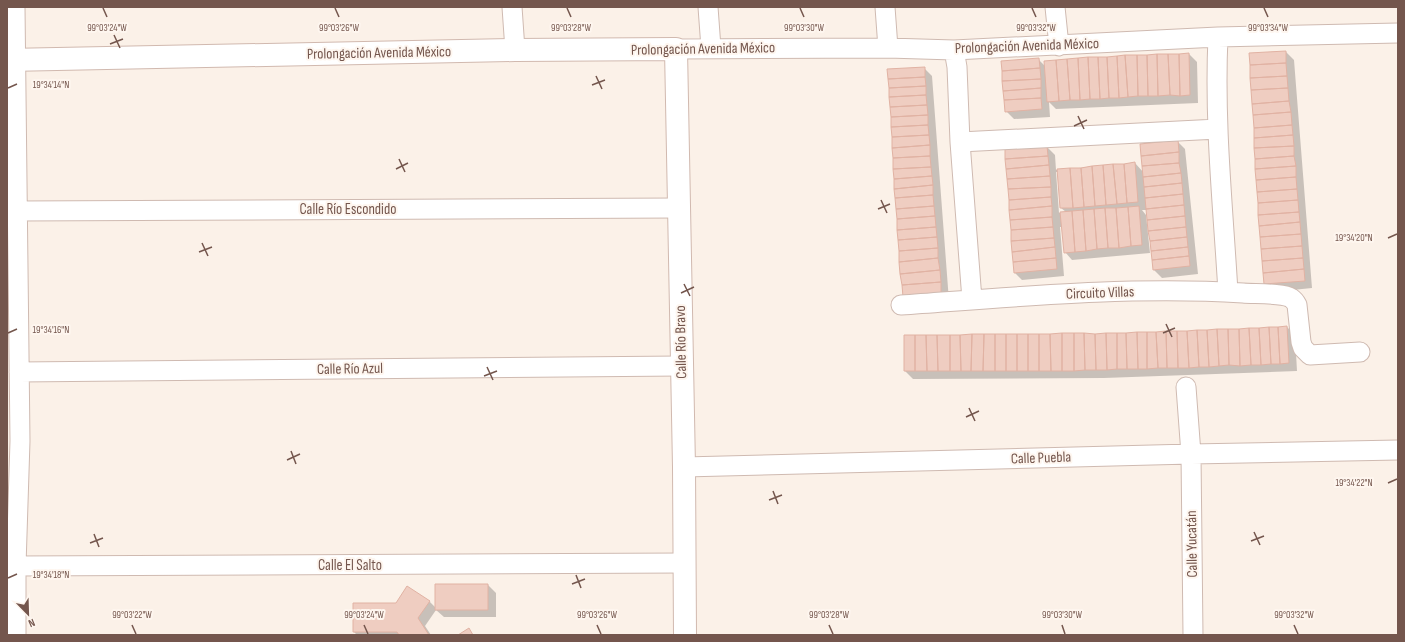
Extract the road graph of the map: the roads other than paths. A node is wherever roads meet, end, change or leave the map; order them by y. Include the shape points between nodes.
1 (15, 7) edge
2 (512, 7) edge
3 (708, 7) edge
4 (885, 7) edge
5 (1055, 7) edge
6 (1398, 33) edge
7 (1218, 37) junction
8 (1059, 46) junction
9 (711, 48) junction
10 (888, 48) junction
11 (676, 49) junction
12 (515, 50) junction
13 (955, 58) junction
14 (11, 60) edge
15 (1218, 129) junction
16 (960, 142) junction
17 (679, 208) junction
18 (17, 211) junction
19 (1228, 292) junction
20 (972, 300) junction
21 (901, 305) dead end
22 (1360, 352) dead end
23 (682, 366) junction
24 (19, 372) junction
25 (1186, 387) dead end
26 (13, 441) edge
27 (1398, 450) edge
28 (1191, 454) junction
29 (684, 467) junction
30 (685, 563) junction
31 (16, 566) junction
32 (16, 635) edge
33 (684, 635) edge
34 (1193, 635) edge

1 - 14 street
2 - 12 street
3 - 9 street
4 - 10 street
5 - 8 street
6 - 7 street, Prolongación Avenida México
7 - 8 street, Prolongación Avenida México
7 - 15 street
8 - 13 street, Prolongación Avenida México
9 - 10 street, Prolongación Avenida México
9 - 11 street, Prolongación Avenida México
10 - 13 street, Prolongación Avenida México
11 - 12 street, Prolongación Avenida México
11 - 17 street, Calle Río Bravo
12 - 14 street, Prolongación Avenida México
13 - 16 street
14 - 18 street
15 - 16 street
15 - 19 street
16 - 20 street
17 - 18 street, Calle Río Escondido
17 - 23 street, Calle Río Bravo
18 - 24 street
19 - 20 street, Circuito Villas via 1103,291
19 - 22 street, Circuito Villas via 1291,298 1297,305 1301,342 1310,355
20 - 21 street, Circuito Villas
23 - 24 street, Calle Río Azul
23 - 29 street, Calle Río Bravo
24 - 26 street
25 - 28 street, Calle Yucatán
26 - 31 street
27 - 28 street, Calle Puebla
28 - 29 street, Calle Puebla
28 - 34 street, Calle Yucatán
29 - 30 street, Calle Río Bravo
30 - 31 street, Calle El Salto
30 - 33 street, Calle Río Bravo
31 - 32 street

